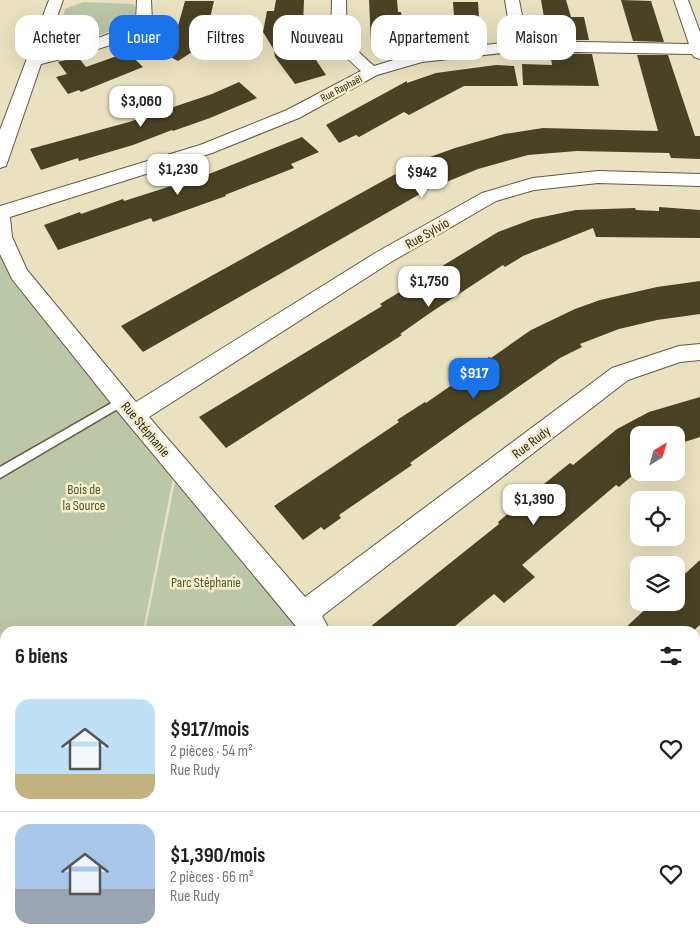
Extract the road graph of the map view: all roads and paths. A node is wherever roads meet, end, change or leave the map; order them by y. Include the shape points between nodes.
1 (56, 0) edge
2 (144, 0) edge
3 (339, 0) edge
4 (512, 0) edge
5 (681, 0) edge
6 (50, 15) edge
7 (515, 15) edge
8 (99, 43) edge
9 (576, 48) edge
10 (497, 49) edge
11 (699, 51) edge
12 (34, 60) edge
13 (372, 72) junction
14 (0, 162) edge
15 (700, 180) edge
16 (0, 214) edge
17 (700, 352) edge
18 (128, 408) junction
19 (0, 473) edge
20 (311, 623) edge

1 - 6 street
2 - 8 street via 144,22 138,28
3 - 13 street via 339,32 344,47
4 - 7 street
5 - 11 street
9 - 11 street, Rue Raphaël
10 - 13 street, Rue Raphaël via 420,57
12 - 14 street
13 - 16 street, Rue Raphaël via 293,114 206,149
15 - 18 street, Rue Sylvio via 598,177 533,184 488,197
16 - 18 street, Rue Stéphanie via 2,237 19,274
17 - 20 street, Rue Rudy via 679,354 620,374
18 - 19 lane
18 - 20 street, Rue Stéphanie

